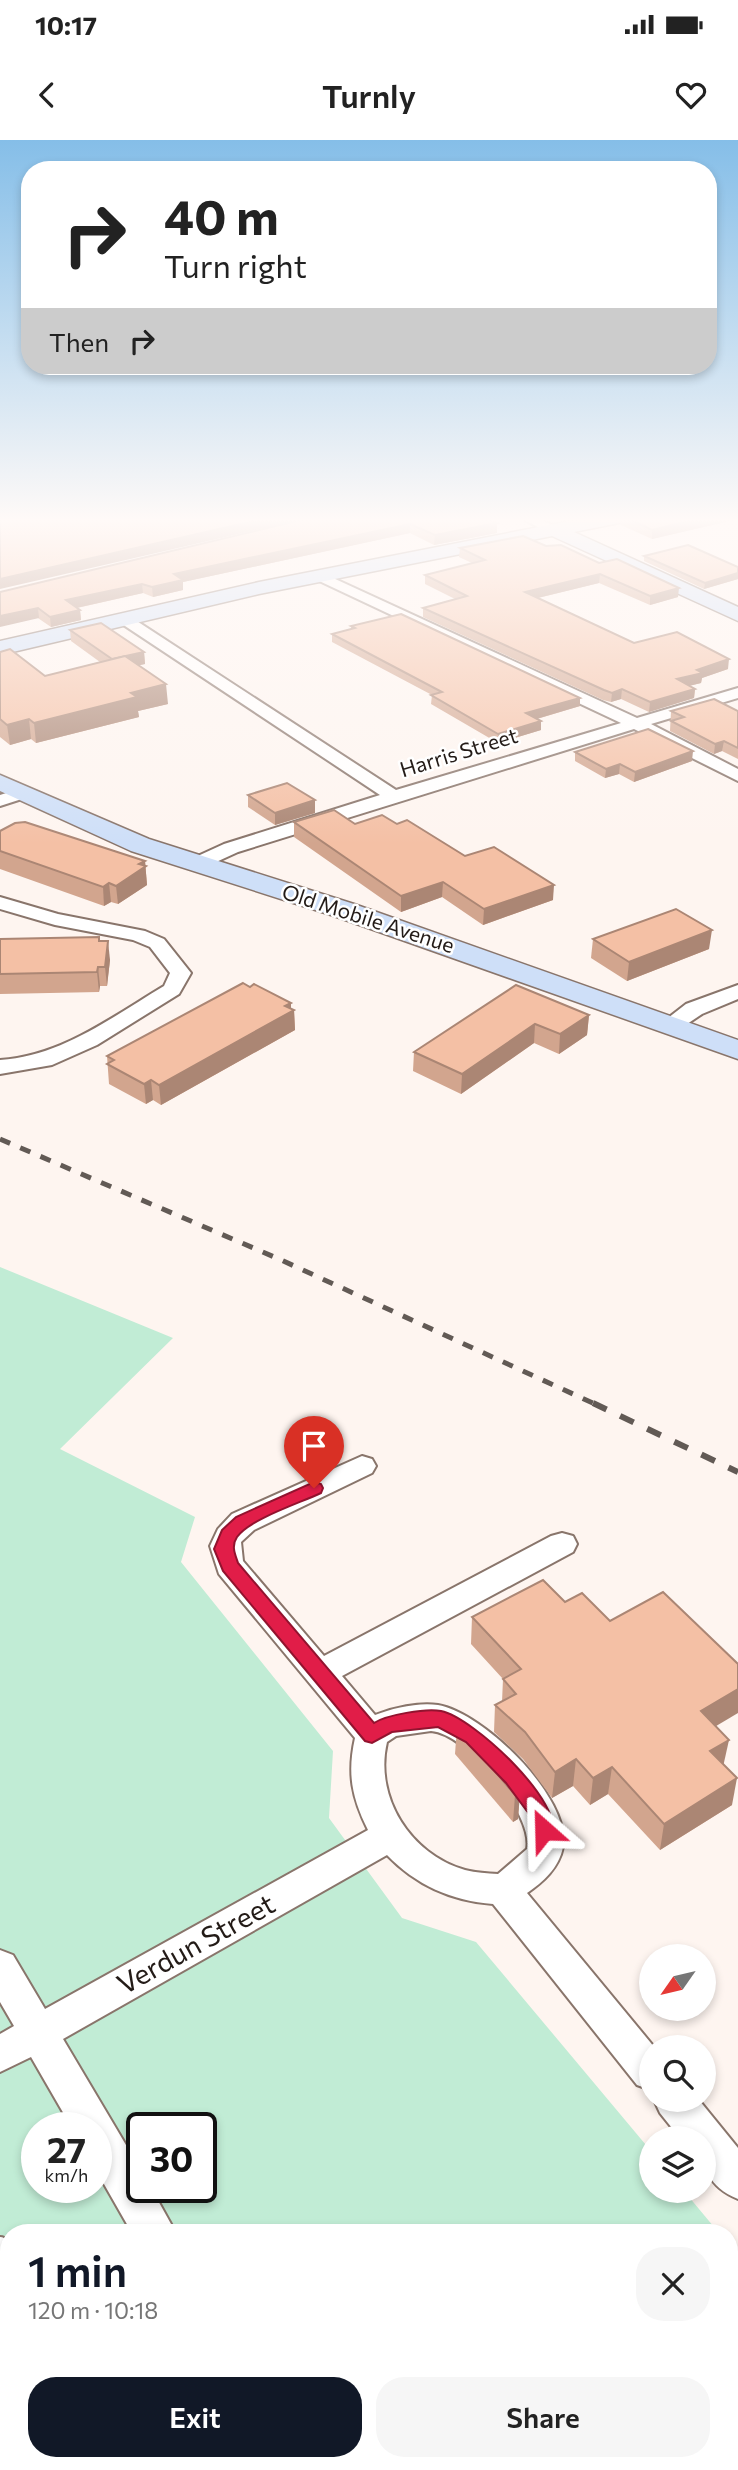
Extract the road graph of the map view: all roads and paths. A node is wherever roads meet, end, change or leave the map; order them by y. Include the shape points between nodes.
1 (95, 626) edge
2 (134, 626) edge
3 (427, 626) edge
4 (0, 648) edge
5 (738, 693) edge
6 (635, 723) junction
7 (738, 776) edge
8 (5, 790) edge
9 (394, 796) junction
10 (195, 864) junction
11 (0, 903) edge
12 (738, 991) edge
13 (670, 1025) junction
14 (738, 1050) edge
15 (0, 1066) edge
16 (362, 1466) dead end
17 (562, 1544) dead end
18 (320, 1673) junction
19 (372, 1735) junction
20 (391, 1835) junction
21 (503, 1890) junction
22 (0, 1967) edge
23 (38, 2032) junction
24 (0, 2054) edge
25 (639, 2057) edge
26 (85, 2112) edge
27 (684, 2112) edge
28 (112, 2159) edge
29 (738, 2179) edge
30 (150, 2224) edge

1 - 4 street
2 - 9 street
3 - 6 street
5 - 6 street, Harris Street
6 - 7 street
6 - 9 street, Harris Street
8 - 10 street, Old Mobile Avenue
9 - 10 street, Harris Street
10 - 13 street, Old Mobile Avenue via 357,914
11 - 15 street via 138,935 157,943 181,973 172,990 48,1060 22,1067
12 - 13 street via 694,1009
13 - 14 street, Old Mobile Avenue
16 - 18 street via 243,1522 228,1534 224,1549 230,1566
17 - 18 street
18 - 19 street
19 - 20 street via 366,1769 373,1806
19 - 21 street via 388,1724 440,1718 473,1736 513,1777 542,1815 547,1846 533,1870
20 - 21 street via 420,1864 461,1884
20 - 23 street, Verdun Street
21 - 25 street
22 - 23 street
23 - 24 street, Verdun Street
23 - 26 street
27 - 29 street
28 - 30 street

